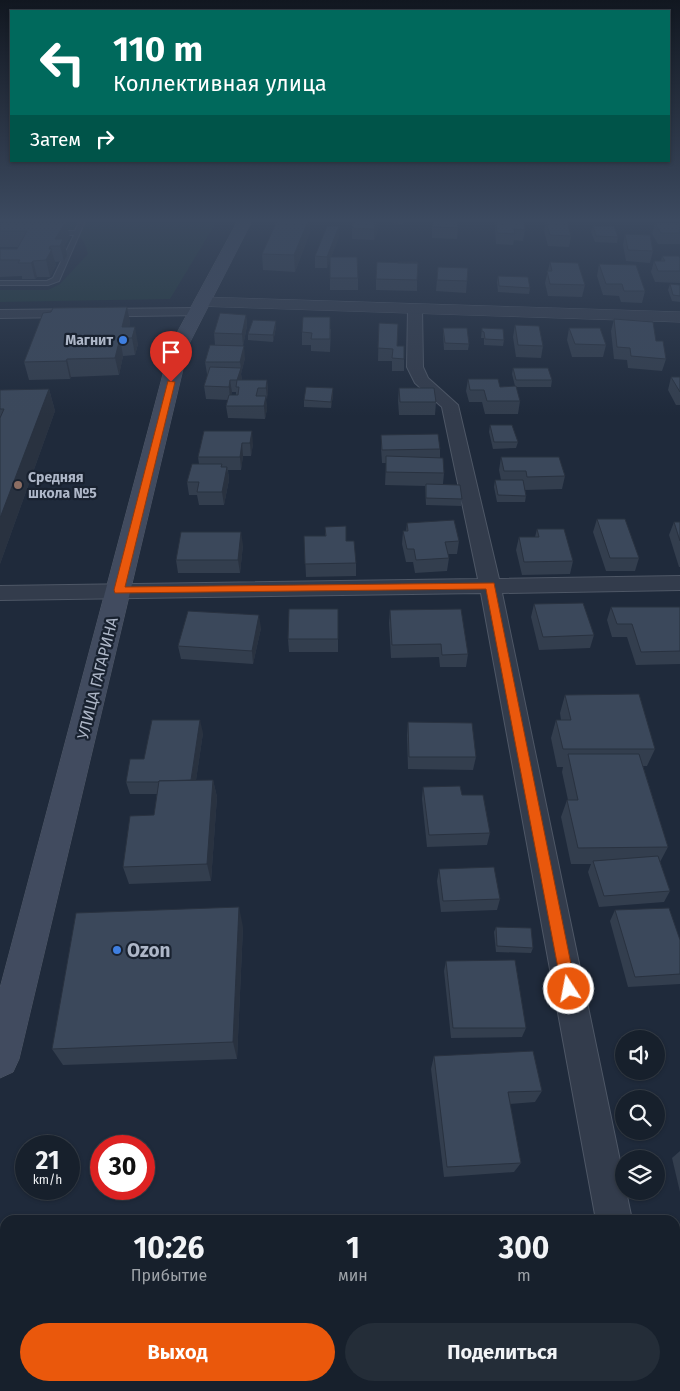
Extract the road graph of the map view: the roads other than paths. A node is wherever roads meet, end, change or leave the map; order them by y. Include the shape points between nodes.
1 (211, 286) edge
2 (200, 307) junction
3 (415, 309) junction
4 (0, 314) edge
5 (680, 317) edge
6 (680, 583) edge
7 (490, 586) junction
8 (119, 590) junction
9 (0, 593) edge
10 (0, 1059) edge
11 (613, 1215) edge

1 - 2 main road, УЛИЦА ГАГАРИНА
2 - 3 street
2 - 4 street
2 - 8 main road, УЛИЦА ГАГАРИНА via 180,344
3 - 5 street
3 - 7 street via 415,367 421,380 450,405
6 - 7 street
7 - 8 street
7 - 11 street
8 - 9 street
8 - 10 main road, УЛИЦА ГАГАРИНА

